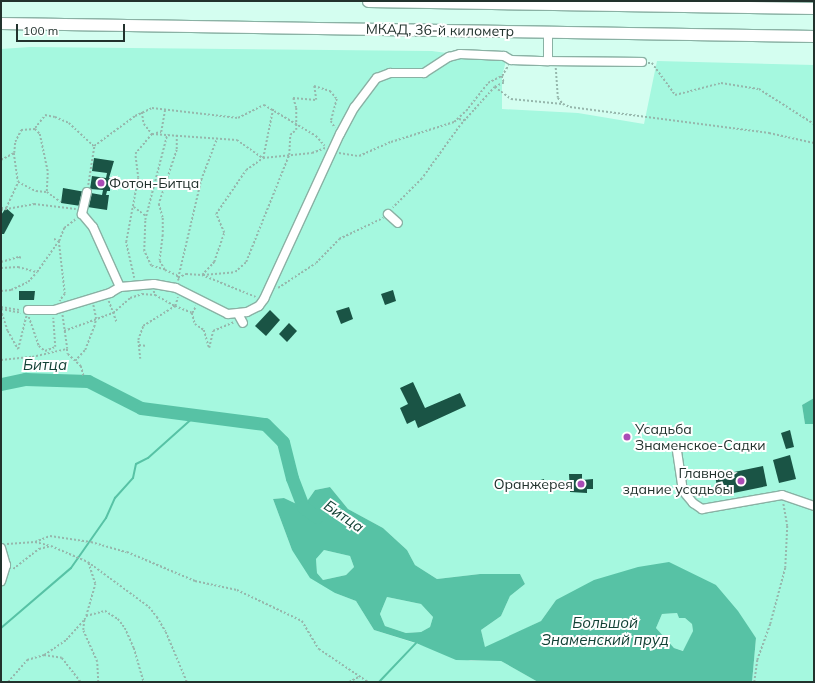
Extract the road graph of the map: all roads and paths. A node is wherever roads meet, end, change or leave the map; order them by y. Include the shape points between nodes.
1 (368, 1) edge
2 (814, 8) edge
3 (1, 23) edge
4 (548, 32) junction
5 (814, 36) edge
6 (511, 60) junction
7 (548, 61) junction
8 (642, 62) joint
9 (495, 87) junction
10 (562, 104) junction
11 (273, 109) dead end
12 (142, 111) junction
13 (459, 119) dead end
14 (467, 121) junction
15 (814, 124) edge
16 (35, 129) junction
17 (152, 134) junction
18 (340, 134) junction
19 (167, 135) junction
20 (177, 135) junction
21 (217, 138) junction
22 (814, 143) edge
23 (94, 146) junction
24 (327, 147) dead end
25 (14, 153) junction
26 (289, 155) junction
27 (263, 158) junction
28 (1, 160) edge
29 (18, 182) junction
30 (47, 192) junction
31 (87, 192) joint
32 (61, 202) dead end
33 (134, 207) junction
34 (6, 208) junction
35 (1, 209) edge
36 (82, 212) junction
37 (388, 214) junction
38 (146, 216) junction
39 (398, 223) dead end
40 (54, 239) dead end
41 (59, 241) junction
42 (22, 258) dead end
43 (1, 262) edge
44 (1, 268) edge
45 (168, 271) junction
46 (37, 272) junction
47 (202, 275) junction
48 (178, 278) junction
49 (154, 284) junction
50 (136, 285) junction
51 (120, 287) junction
52 (178, 290) junction
53 (1, 291) edge
54 (106, 294) junction
55 (155, 295) junction
56 (91, 299) junction
57 (264, 299) junction
58 (175, 306) junction
59 (1, 307) edge
60 (1, 310) edge
61 (28, 310) joint
62 (55, 311) junction
63 (113, 313) junction
64 (96, 319) junction
65 (240, 319) junction
66 (117, 323) dead end
67 (64, 330) junction
68 (139, 345) junction
69 (147, 346) dead end
70 (67, 349) junction
71 (140, 359) dead end
72 (1, 360) edge
73 (75, 361) junction
74 (84, 377) dead end
75 (677, 451) dead end
76 (782, 495) junction
77 (814, 506) edge
78 (35, 542) junction
79 (1, 545) edge
80 (51, 546) junction
81 (1, 548) edge
82 (88, 562) junction
83 (12, 570) dead end
84 (1, 581) edge
85 (86, 616) junction
86 (84, 620) junction
87 (44, 655) junction
88 (360, 677) junction
89 (8, 682) edge
90 (81, 682) edge
91 (98, 682) edge
92 (144, 682) edge
93 (187, 682) edge
94 (350, 682) edge
95 (368, 682) edge
96 (754, 682) edge

1 - 2 highway, МКАД, 36-й километр
3 - 4 highway, МКАД, 36-й километр
4 - 5 highway, МКАД, 36-й километр
4 - 7 lane
6 - 7 lane
6 - 9 path via 501,76 504,83
6 - 18 lane via 504,56 460,54 449,57 424,73 383,75 372,83
7 - 8 lane
7 - 10 path via 555,67 558,98
8 - 15 path via 652,63 675,94 720,83 758,89
9 - 10 path via 511,99
9 - 14 path
10 - 22 path via 654,120 769,134
11 - 27 path
12 - 17 path via 144,124
12 - 17 path via 152,108 165,110 161,132
12 - 23 path
13 - 14 path
14 - 37 path via 443,148 422,180
16 - 23 path via 45,115 55,117 69,123
16 - 25 path via 21,130 15,142
16 - 30 path via 40,134 48,173
17 - 19 path
17 - 33 path via 135,154 138,178
18 - 26 path via 331,121 337,102 335,95 328,89 314,86 316,100 293,98 296,108 296,130 290,135
18 - 57 lane
19 - 20 path
19 - 38 path
20 - 21 path
20 - 45 path via 177,150 160,204 163,229 160,262
21 - 27 path via 237,140
21 - 48 path via 201,180
23 - 31 path
24 - 26 path via 312,153
25 - 28 path
25 - 29 path
26 - 27 path
26 - 47 path via 246,262 235,272
27 - 47 path via 246,170 223,200 216,214 224,233 222,247 208,272
29 - 30 path via 36,191
29 - 34 path
30 - 32 path
31 - 36 lane
33 - 38 path
33 - 50 path via 126,242
34 - 35 path
34 - 36 path via 34,204 64,206
36 - 41 path via 64,228
36 - 51 lane via 93,227
37 - 39 lane
37 - 57 path via 339,239 316,263
38 - 45 path via 144,251 151,266
40 - 41 path
41 - 46 path
41 - 62 path via 65,294
42 - 43 path
44 - 46 path via 18,267
45 - 48 path
46 - 53 path via 28,282 11,290
47 - 48 path via 186,274
47 - 57 path
48 - 52 path
49 - 50 lane
49 - 52 lane
49 - 55 path
50 - 51 lane
51 - 54 lane
52 - 58 path
52 - 65 lane
54 - 56 lane
54 - 63 path
55 - 58 path
55 - 63 path via 142,294 130,298
56 - 62 lane
56 - 64 path
57 - 65 lane via 259,306
58 - 65 path via 192,313 195,324 204,330 210,348 213,332
58 - 68 path via 143,326
59 - 61 path
60 - 62 path via 16,348 20,348 28,313 40,346 45,351 55,347
61 - 62 lane
62 - 67 path
63 - 64 path
63 - 66 path
64 - 67 path
64 - 73 path via 84,350
67 - 70 path
68 - 69 path
68 - 71 path
70 - 72 path via 32,357
70 - 73 path
73 - 74 path
75 - 76 lane via 683,491 702,509
76 - 77 lane
76 - 96 path via 787,526 785,568 757,660
78 - 79 path
78 - 80 path
78 - 88 path via 50,536 91,542 127,552 195,581 237,590 302,621 318,649
80 - 82 path
80 - 83 path via 38,549
81 - 84 lane via 6,564
82 - 85 path via 95,584
82 - 93 path via 153,612 166,632
85 - 86 path
85 - 92 path via 105,612 118,618 134,648
86 - 87 path via 66,640
86 - 91 path via 83,630 97,662
87 - 89 path via 27,660
87 - 90 path via 62,658
88 - 94 path
88 - 95 path

